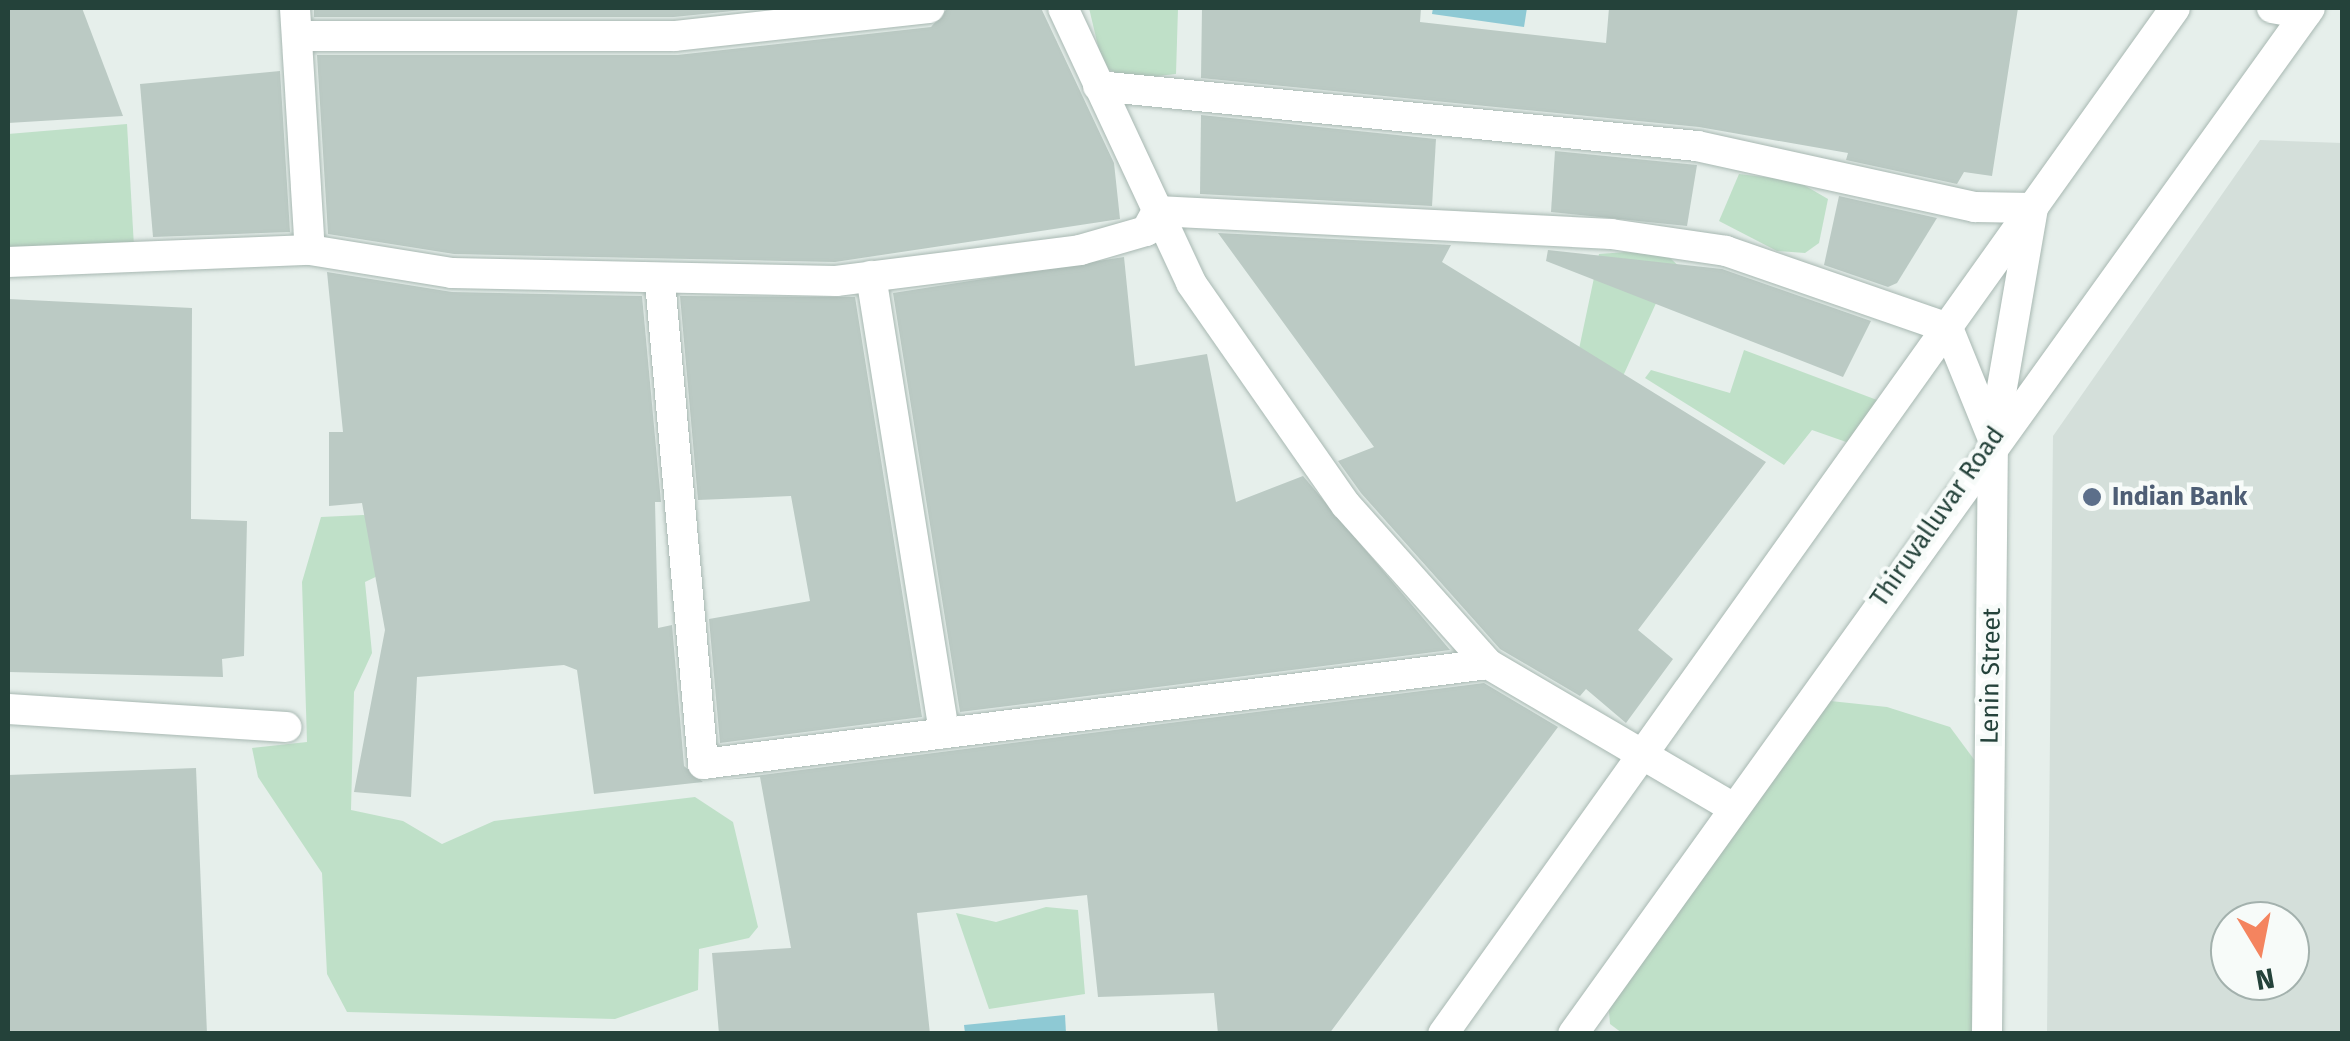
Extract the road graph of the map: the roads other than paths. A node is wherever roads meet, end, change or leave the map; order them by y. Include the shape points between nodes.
1 (928, 8) edge
2 (1063, 8) edge
3 (2175, 8) edge
4 (2272, 8) edge
5 (2308, 11) edge
6 (296, 22) edge
7 (1098, 86) junction
8 (2033, 208) junction
9 (1157, 211) junction
10 (310, 250) junction
11 (8, 262) edge
12 (870, 276) junction
13 (660, 280) junction
14 (1948, 328) junction
15 (1993, 439) junction
16 (1488, 664) junction
17 (8, 709) edge
18 (286, 727) dead end
19 (944, 733) junction
20 (1639, 754) junction
21 (1732, 806) junction
22 (1443, 1034) edge
23 (1573, 1034) edge
24 (1988, 1034) edge

1 - 6 street via 674,36
2 - 7 street
3 - 8 street
4 - 5 street
5 - 15 street, Thiruvalluvar Road
6 - 10 street
7 - 8 street via 1697,146 1975,207
7 - 9 street
8 - 14 street
8 - 15 street
9 - 12 street via 1146,231 1080,250
9 - 14 street via 1611,234 1726,251
9 - 16 street via 1191,283 1346,505
10 - 11 street
10 - 13 street via 452,273
12 - 13 street
12 - 19 street
13 - 19 street via 702,764
14 - 15 street, Lenin Street
14 - 20 street
15 - 21 street, Thiruvalluvar Road
15 - 24 street, Lenin Street
16 - 19 street
16 - 20 street
17 - 18 street
20 - 21 street
20 - 22 street
21 - 23 street, Thiruvalluvar Road

